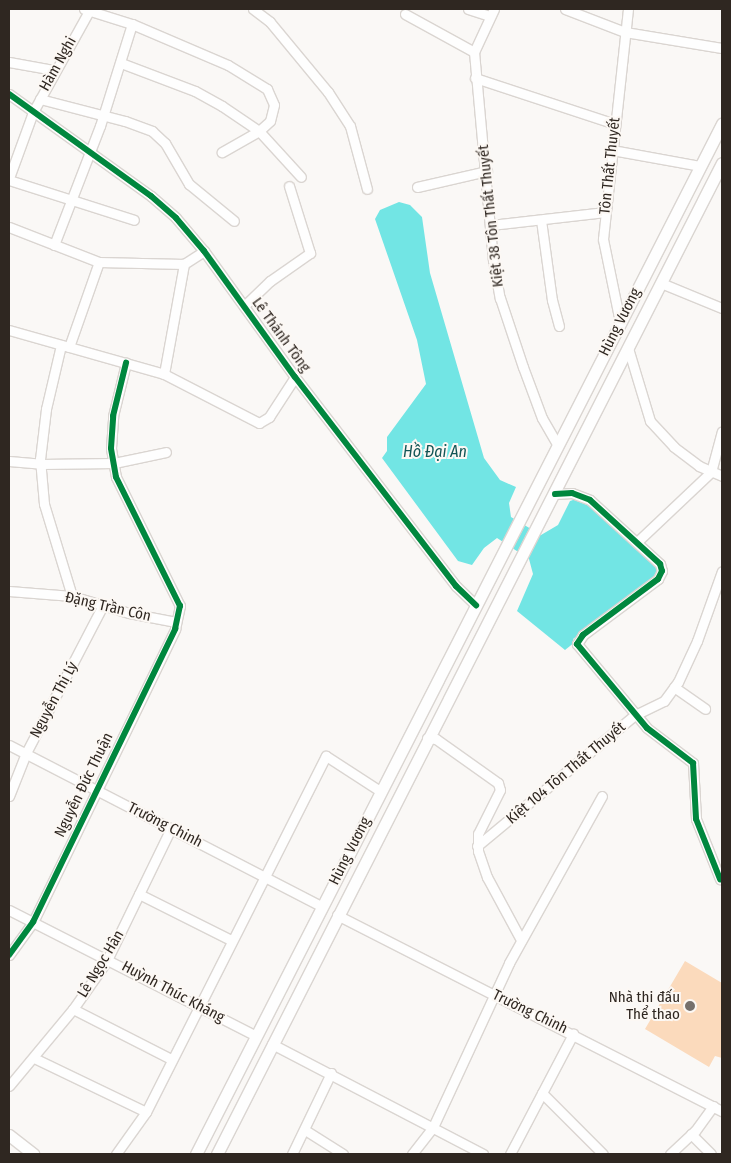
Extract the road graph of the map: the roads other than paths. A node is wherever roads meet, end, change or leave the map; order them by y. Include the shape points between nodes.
1 (253, 9) edge
2 (468, 9) edge
3 (565, 9) edge
4 (628, 9) edge
5 (88, 10) edge
6 (492, 13) edge
7 (405, 14) dead end
8 (132, 24) junction
9 (625, 32) junction
10 (722, 48) edge
11 (474, 52) junction
12 (9, 62) edge
13 (121, 63) junction
14 (54, 70) junction
15 (475, 78) junction
16 (9, 94) edge
17 (40, 99) junction
18 (33, 112) junction
19 (104, 115) junction
20 (615, 124) junction
21 (722, 124) edge
22 (260, 131) junction
23 (612, 150) junction
24 (90, 152) junction
25 (222, 152) dead end
26 (700, 165) junction
27 (721, 167) edge
28 (487, 171) junction
29 (300, 177) dead end
30 (9, 179) edge
31 (289, 186) dead end
32 (417, 187) dead end
33 (367, 189) dead end
34 (72, 198) junction
35 (605, 212) junction
36 (134, 220) dead end
37 (541, 220) junction
38 (234, 221) dead end
39 (491, 225) junction
40 (9, 227) edge
41 (54, 245) junction
42 (204, 251) junction
43 (98, 262) junction
44 (184, 264) junction
45 (661, 283) junction
46 (244, 306) junction
47 (722, 308) edge
48 (620, 322) junction
49 (558, 326) dead end
50 (9, 330) edge
51 (65, 346) junction
52 (628, 348) junction
53 (126, 363) junction
54 (164, 374) junction
55 (295, 377) junction
56 (722, 431) edge
57 (558, 446) junction
58 (166, 452) dead end
59 (9, 461) edge
60 (114, 463) junction
61 (41, 464) junction
62 (711, 472) junction
63 (722, 476) edge
64 (555, 494) junction
65 (638, 541) junction
66 (722, 571) edge
67 (719, 587) edge
68 (9, 591) edge
69 (72, 596) junction
70 (103, 605) junction
71 (476, 605) junction
72 (493, 613) junction
73 (176, 622) junction
74 (674, 687) junction
75 (705, 709) dead end
76 (635, 715) junction
77 (411, 730) junction
78 (427, 738) junction
79 (9, 745) edge
80 (26, 753) junction
81 (95, 789) junction
82 (380, 791) junction
83 (9, 796) edge
84 (602, 796) dead end
85 (396, 799) junction
86 (171, 828) junction
87 (477, 846) junction
88 (264, 875) junction
89 (720, 879) dead end
90 (139, 894) junction
91 (321, 906) junction
92 (9, 910) edge
93 (338, 915) junction
94 (33, 922) junction
95 (231, 940) junction
96 (521, 940) junction
97 (9, 955) edge
98 (107, 958) junction
99 (495, 995) junction
100 (198, 1005) junction
101 (73, 1009) junction
102 (573, 1034) junction
103 (256, 1036) junction
104 (272, 1044) junction
105 (34, 1058) junction
106 (171, 1060) junction
107 (331, 1073) junction
108 (9, 1086) edge
109 (542, 1094) junction
110 (714, 1106) junction
111 (722, 1111) edge
112 (146, 1112) junction
113 (433, 1127) junction
114 (304, 1130) junction
115 (691, 1134) junction
116 (9, 1135) edge
117 (201, 1153) edge
118 (33, 1154) edge
119 (116, 1154) edge
120 (217, 1154) edge
121 (292, 1154) edge
122 (343, 1154) edge
123 (412, 1154) edge
124 (482, 1154) edge
125 (510, 1154) edge
126 (603, 1154) edge
127 (670, 1154) edge
128 (711, 1154) edge

1 - 33 street via 270,22 337,105 350,126
2 - 6 street
3 - 9 street
4 - 9 street, Tôn Thất Thuyết
5 - 8 street
5 - 14 street, Hàm Nghi
6 - 11 street, Kiệt 38 Tôn Thất Thuyết
7 - 11 street
8 - 13 street
8 - 22 street via 228,65 267,89 273,99 274,112
9 - 10 street
9 - 20 street, Tôn Thất Thuyết
11 - 15 street, Kiệt 38 Tôn Thất Thuyết
12 - 14 street
13 - 19 street
13 - 22 street via 195,91
14 - 17 street, Hàm Nghi
15 - 20 street
15 - 28 street, Kiệt 38 Tôn Thất Thuyết
16 - 18 street, Lê Thánh Tông
17 - 18 street, Hàm Nghi
17 - 19 street
18 - 24 street, Lê Thánh Tông
18 - 30 street, Hàm Nghi
19 - 24 street
19 - 38 street via 140,126 160,137 189,184
20 - 23 street, Tôn Thất Thuyết
21 - 26 main road, Hùng Vương
22 - 25 street
22 - 29 street
23 - 26 street
23 - 35 street, Tôn Thất Thuyết
24 - 34 street
24 - 42 street, Lê Thánh Tông via 151,196
26 - 27 main road
26 - 48 main road, Hùng Vương
27 - 45 main road, Hùng Vương
28 - 32 street
28 - 39 street, Kiệt 38 Tôn Thất Thuyết
30 - 34 street
31 - 46 street via 310,253 275,277
34 - 36 street
34 - 41 street
35 - 37 street
35 - 48 street, Tôn Thất Thuyết via 603,239
37 - 39 street
37 - 49 street
39 - 57 street, Kiệt 38 Tôn Thất Thuyết via 500,298 539,410
40 - 41 street
41 - 43 street
42 - 44 street
42 - 46 street, Lê Thánh Tông
43 - 44 street
43 - 51 street
44 - 54 street
45 - 47 street
45 - 52 main road, Hùng Vương
46 - 55 street, Lê Thánh Tông
48 - 52 main road
48 - 57 main road, Hùng Vương
50 - 51 street
51 - 53 street
51 - 61 street via 46,409
52 - 62 street via 650,421 674,447
52 - 64 main road, Hùng Vương
53 - 54 street
53 - 60 street via 113,416 111,448
54 - 55 street via 259,423 269,417
55 - 71 street, Lê Thánh Tông via 456,586
56 - 62 street
57 - 71 main road, Hùng Vương
58 - 60 street
59 - 61 street
60 - 61 street
60 - 73 street via 116,477 180,606
61 - 69 street via 44,504
62 - 63 street
62 - 65 street
64 - 65 street via 586,498
64 - 72 main road, Hùng Vương
65 - 76 street via 660,564 662,570 658,579 583,635 577,644
66 - 67 street, Kiệt 104 Tôn Thất Thuyết
67 - 74 street, Kiệt 104 Tôn Thất Thuyết
68 - 69 street, Đặng Trần Côn
69 - 70 street, Đặng Trần Côn
70 - 73 street, Đặng Trần Côn
70 - 80 street, Nguyễn Thị Lý
71 - 72 main road
71 - 77 main road, Hùng Vương
72 - 78 main road, Hùng Vương
73 - 81 street, Nguyễn Đức Thuận
74 - 75 street
74 - 76 street, Kiệt 104 Tôn Thất Thuyết via 664,701
76 - 87 street, Kiệt 104 Tôn Thất Thuyết
76 - 89 street via 692,763 694,806
77 - 78 main road
77 - 82 main road, Hùng Vương
78 - 85 main road, Hùng Vương
78 - 87 street via 436,739 498,783 500,790 485,815
79 - 80 street, Trường Chinh
80 - 81 street, Trường Chinh
80 - 83 street, Nguyễn Thị Lý
81 - 86 street, Trường Chinh
81 - 94 street, Nguyễn Đức Thuận
82 - 85 main road
82 - 88 street via 326,756
82 - 91 main road, Hùng Vương
84 - 96 street
85 - 93 main road, Hùng Vương
86 - 88 street, Trường Chinh
86 - 90 street, Lê Ngọc Hân
87 - 96 street via 487,877
88 - 91 street, Trường Chinh
88 - 95 street
90 - 95 street
90 - 98 street, Lê Ngọc Hân
91 - 93 main road
91 - 103 main road, Hùng Vương
92 - 94 street, Huỳnh Thúc Kháng
93 - 99 street, Trường Chinh
93 - 104 main road, Hùng Vương
94 - 97 street, Nguyễn Đức Thuận
94 - 98 street, Huỳnh Thúc Kháng
95 - 100 street
96 - 99 street
98 - 100 street, Huỳnh Thúc Kháng
98 - 101 street, Lê Ngọc Hân
99 - 102 street, Trường Chinh
99 - 113 street
100 - 103 street, Huỳnh Thúc Kháng
100 - 106 street
101 - 105 street, Lê Ngọc Hân
101 - 106 street
102 - 109 street
102 - 110 street, Trường Chinh
103 - 104 main road
103 - 117 main road, Hùng Vương
104 - 107 street
104 - 120 main road, Hùng Vương
105 - 108 street, Lê Ngọc Hân
105 - 112 street
106 - 112 street
107 - 113 street
107 - 114 street
109 - 125 street
109 - 126 street
110 - 111 street, Trường Chinh
110 - 115 street
112 - 119 street
113 - 123 street
113 - 124 street
114 - 121 street
114 - 122 street
115 - 127 street
115 - 128 street
116 - 118 main road

